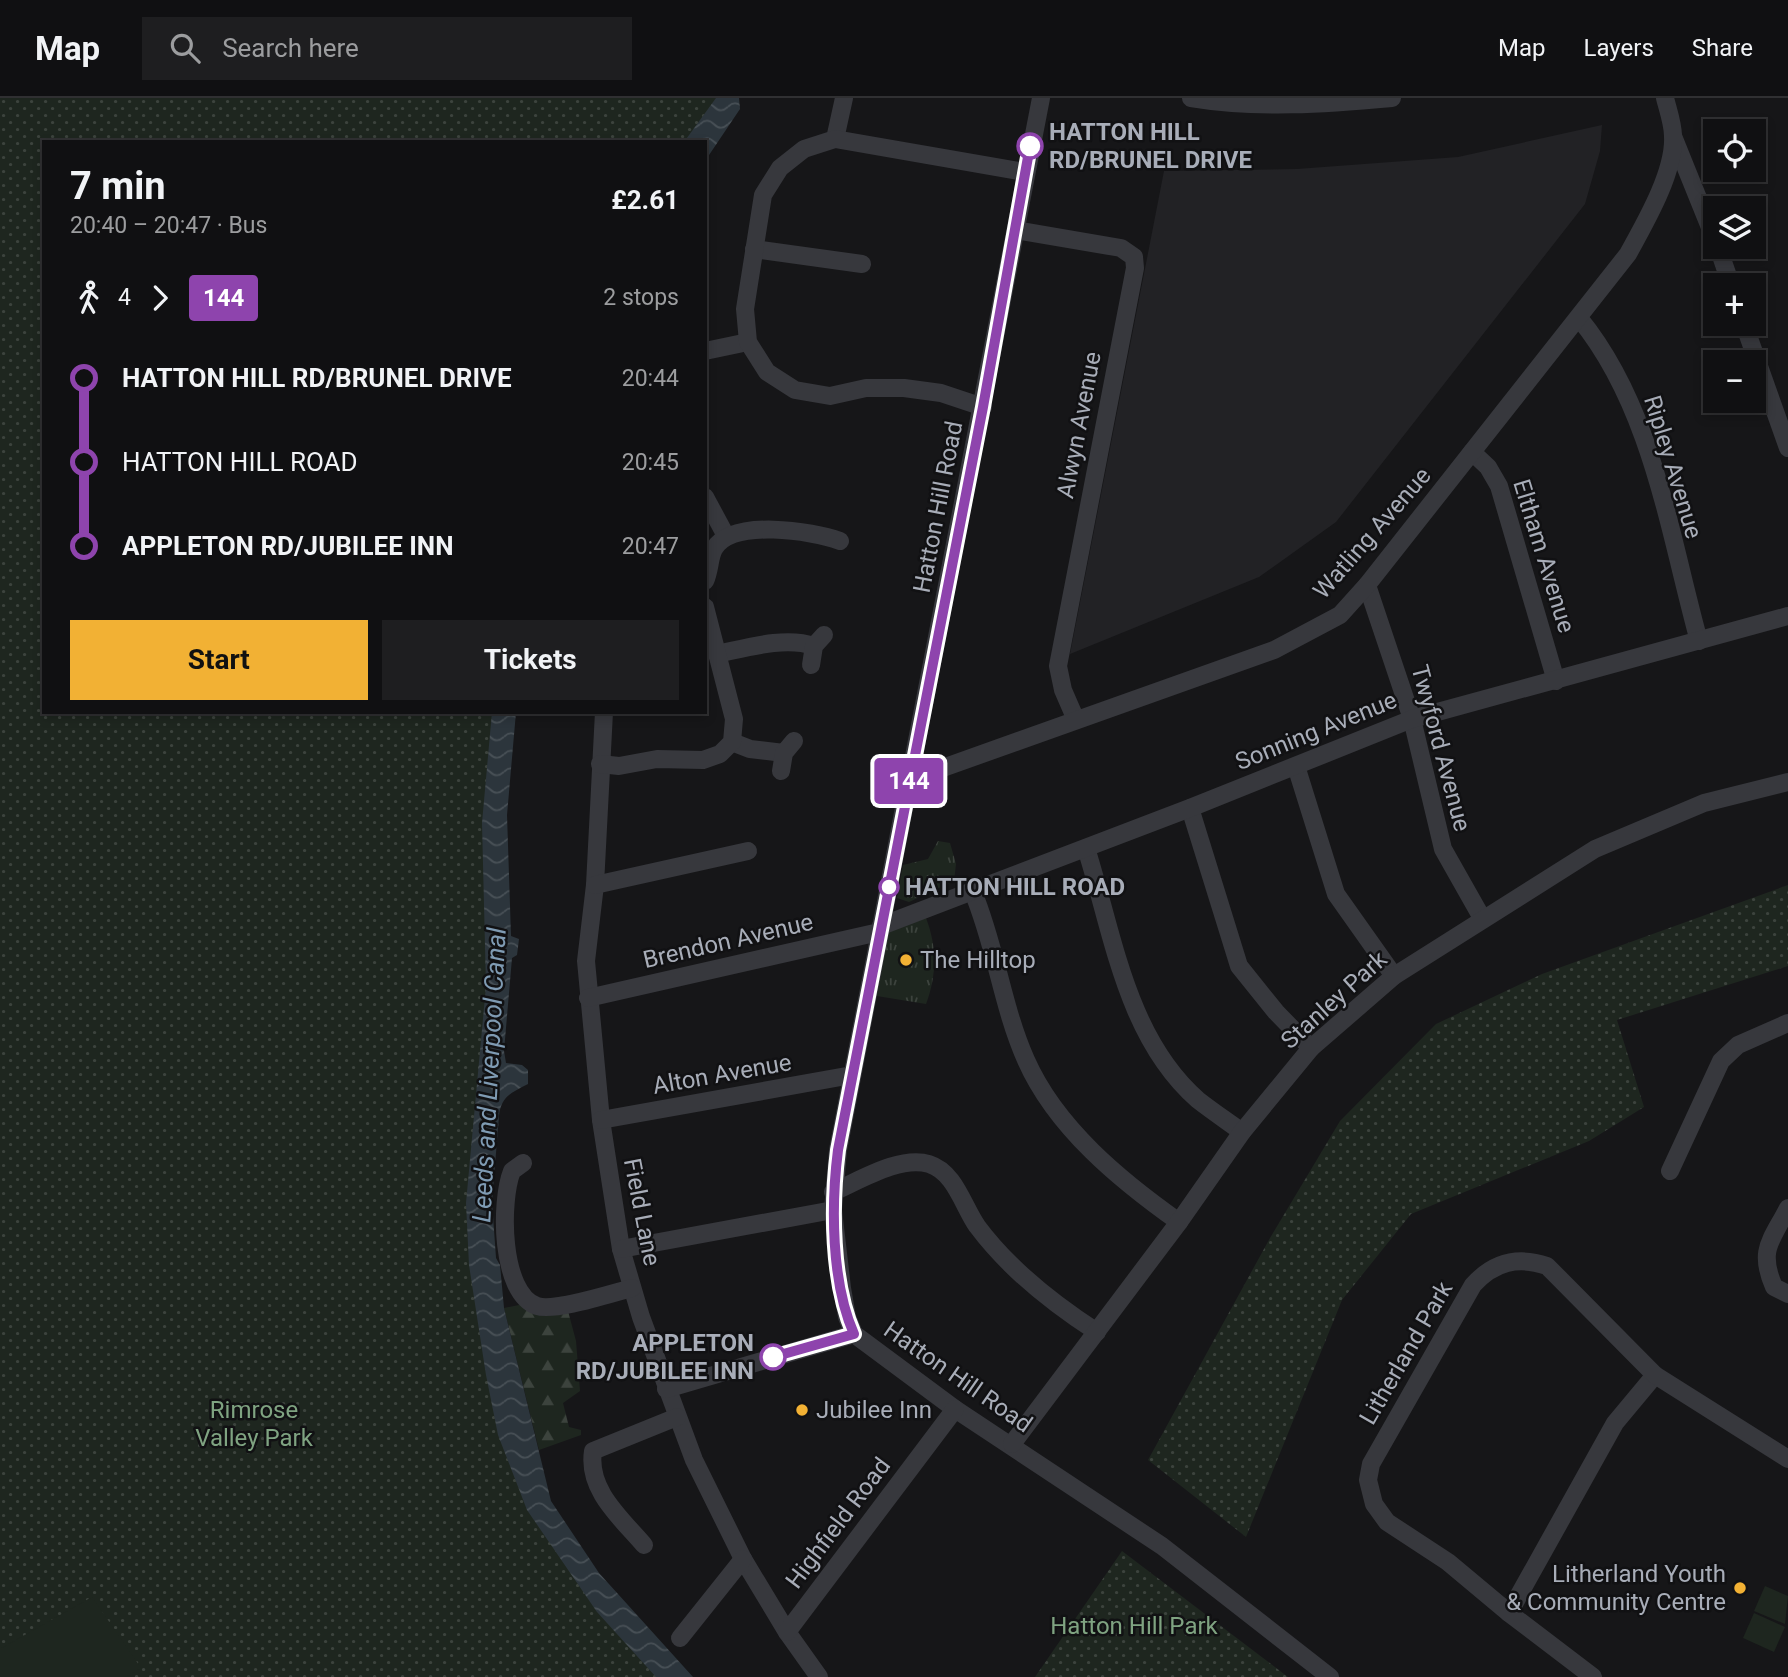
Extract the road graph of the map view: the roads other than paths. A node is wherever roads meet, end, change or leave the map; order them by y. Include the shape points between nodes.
1 (844, 98) edge
2 (1041, 98) edge
3 (1191, 98) edge
4 (1392, 98) edge
5 (1665, 98) edge
6 (1284, 101) edge
7 (1673, 136) junction
8 (835, 139) junction
9 (1025, 172) junction
10 (1703, 210) edge
11 (1016, 230) junction
12 (754, 249) junction
13 (862, 264) dead end
14 (1579, 318) junction
15 (1748, 336) edge
16 (747, 342) junction
17 (707, 351) edge
18 (983, 407) junction
19 (1788, 448) edge
20 (1472, 452) junction
21 (707, 501) edge
22 (726, 536) junction
23 (840, 541) dead end
24 (707, 573) edge
25 (1367, 585) junction
26 (707, 615) edge
27 (1788, 616) edge
28 (1699, 641) junction
29 (717, 654) junction
30 (811, 665) dead end
31 (1556, 681) junction
32 (604, 714) edge
33 (1412, 719) junction
34 (1076, 720) junction
35 (732, 742) junction
36 (786, 755) dead end
37 (600, 764) junction
38 (1296, 766) junction
39 (909, 780) junction
40 (1788, 782) edge
41 (1190, 808) junction
42 (1086, 848) junction
43 (748, 851) dead end
44 (595, 885) junction
45 (972, 892) junction
46 (1482, 918) junction
47 (880, 929) junction
48 (1394, 976) junction
49 (588, 998) junction
50 (1788, 1023) edge
51 (1311, 1048) junction
52 (852, 1075) junction
53 (601, 1121) junction
54 (1242, 1132) junction
55 (523, 1164) dead end
56 (1670, 1171) dead end
57 (833, 1201) junction
58 (1788, 1208) edge
59 (1179, 1222) junction
60 (621, 1249) junction
61 (632, 1288) junction
62 (1788, 1294) edge
63 (1097, 1332) junction
64 (854, 1334) junction
65 (1656, 1375) junction
66 (666, 1389) junction
67 (955, 1409) junction
68 (677, 1417) junction
69 (1012, 1444) junction
70 (1788, 1459) edge
71 (644, 1545) dead end
72 (743, 1559) junction
73 (1509, 1613) junction
74 (787, 1632) junction
75 (680, 1638) dead end
76 (819, 1677) edge
77 (1330, 1677) edge
78 (1593, 1677) edge

1 - 8 street
2 - 9 street, Hatton Hill Road
3 - 6 street
4 - 6 street
5 - 7 street, Watling Avenue
7 - 10 street
7 - 14 street, Watling Avenue via 1670,159 1648,216 1628,254
8 - 9 street
8 - 12 street via 804,149 780,168 763,195
9 - 11 street, Hatton Hill Road
11 - 18 street, Hatton Hill Road
11 - 34 street, Alwyn Avenue via 1121,248 1134,257 1058,666
12 - 13 street
12 - 16 street via 745,309
14 - 20 street, Watling Avenue
14 - 28 street, Ripley Avenue via 1609,360 1647,450
15 - 19 street
16 - 17 street
16 - 18 street via 768,372 795,390 830,396 866,388 904,388 941,393
18 - 39 street, Hatton Hill Road
20 - 25 street, Watling Avenue
20 - 31 street, Eltham Avenue via 1499,486
21 - 22 street
22 - 23 street via 774,530
22 - 24 street via 714,549
25 - 33 street, Twyford Avenue
25 - 34 street, Watling Avenue via 1340,615 1274,650
26 - 29 street
27 - 28 street, Sonning Avenue
28 - 31 street, Sonning Avenue
29 - 30 street via 819,641
29 - 35 street via 734,719
31 - 33 street, Sonning Avenue
32 - 37 street, Field Lane
33 - 38 street, Sonning Avenue
33 - 46 street, Twyford Avenue via 1443,849
34 - 39 street, Watling Avenue
35 - 36 street
35 - 37 street via 720,754 703,760
37 - 44 street, Field Lane
38 - 41 street, Sonning Avenue
38 - 48 street via 1336,894
39 - 47 street, Hatton Hill Road
40 - 46 street, Stanley Park via 1704,803 1635,829
41 - 42 street, Sonning Avenue
41 - 51 street via 1238,966
42 - 45 street, Sonning Avenue
42 - 54 street via 1115,953 1144,1025 1170,1069 1198,1099
43 - 44 street
44 - 49 street, Field Lane via 586,961
45 - 47 street, Sonning Avenue
45 - 59 street via 1027,1062 1096,1157
46 - 48 street, Stanley Park
47 - 49 street, Brendon Avenue
47 - 52 street, Hatton Hill Road
48 - 51 street, Stanley Park
49 - 53 street, Field Lane
50 - 56 street via 1738,1045 1721,1061
51 - 54 street, Stanley Park
52 - 53 street, Alton Avenue
52 - 57 street, Hatton Hill Road
53 - 60 street, Field Lane
54 - 59 street, Stanley Park
55 - 61 street via 512,1171 503,1209 511,1273 524,1297 538,1306 554,1306
57 - 60 street
57 - 63 street via 900,1165 937,1167 1002,1256 1064,1311
57 - 64 street, Hatton Hill Road via 842,1288
58 - 62 street via 1766,1249 1765,1266 1774,1287
59 - 63 street, Stanley Park
60 - 61 street, Field Lane
61 - 66 street, Field Lane
63 - 69 street, Stanley Park
64 - 66 street
64 - 67 street, Hatton Hill Road
65 - 70 street, Litherland Park
65 - 73 street via 1615,1423
65 - 73 street, Litherland Park via 1547,1266 1528,1260 1505,1262 1487,1270 1474,1285 1371,1464 1368,1480 1374,1504 1387,1522 1448,1562
66 - 68 street, Field Lane
67 - 69 street, Hatton Hill Road
67 - 74 street, Highfield Road
68 - 71 street via 593,1451 594,1480
68 - 72 street, Field Lane
69 - 77 street, Hatton Hill Road via 1162,1546
72 - 74 street, Field Lane
72 - 75 street
73 - 78 street, Litherland Park
74 - 76 street, Field Lane

